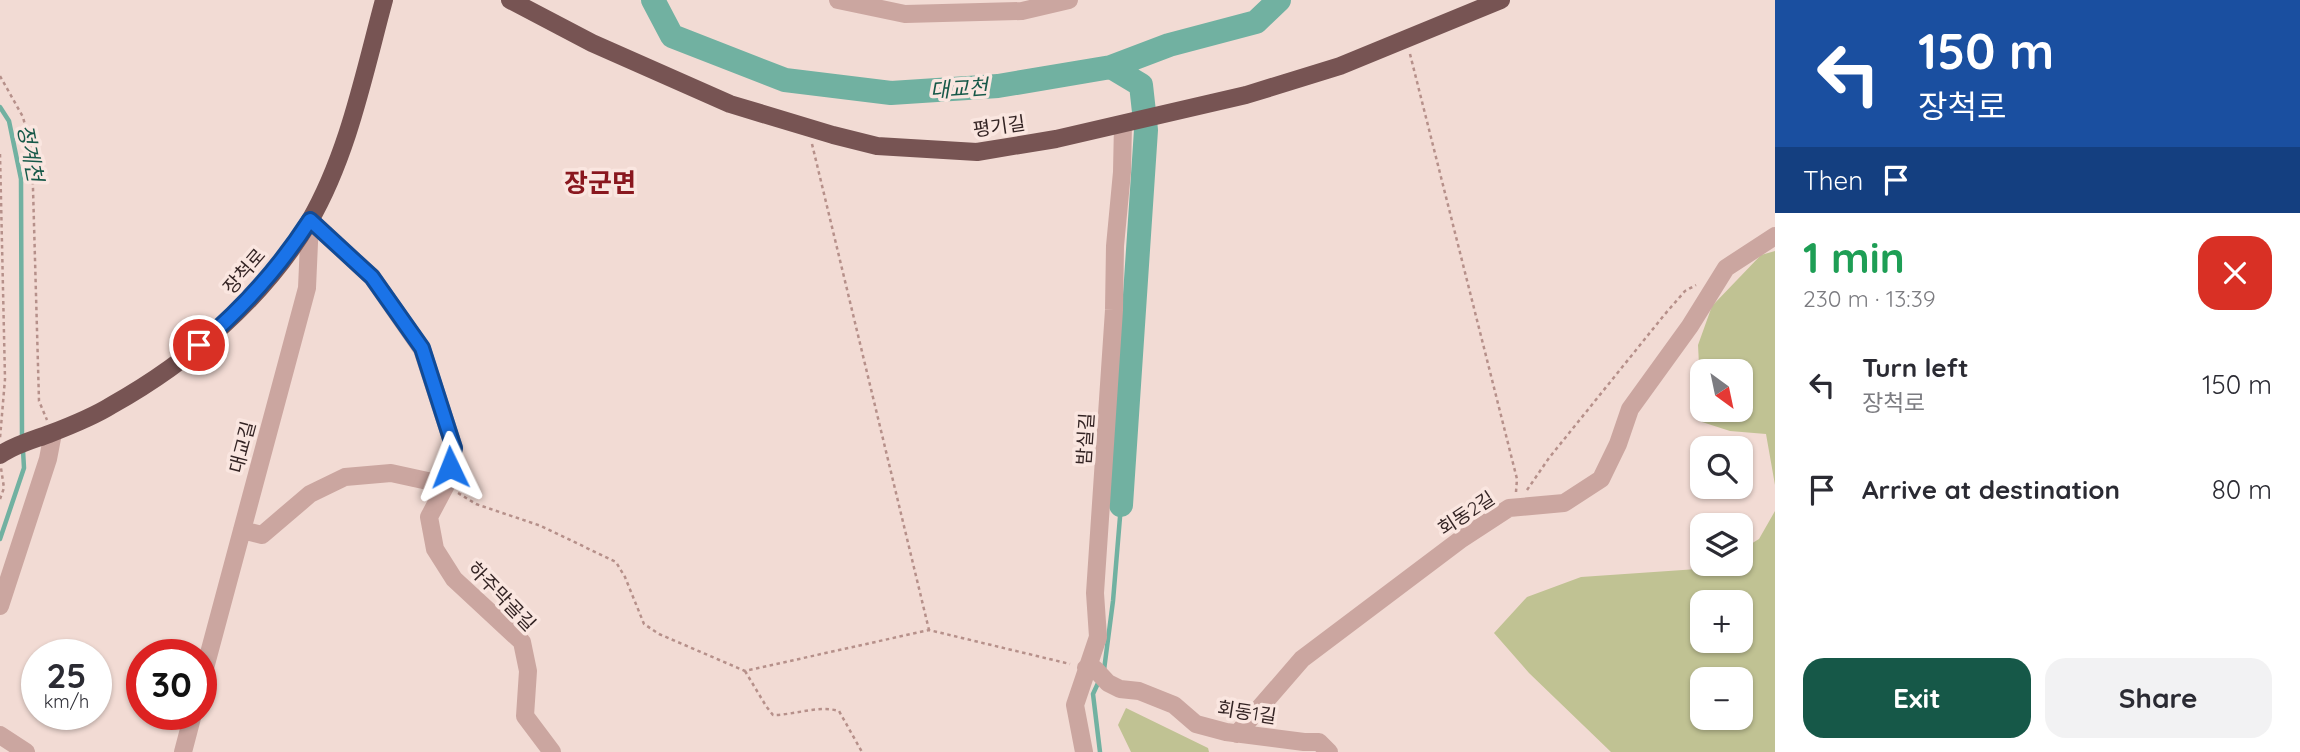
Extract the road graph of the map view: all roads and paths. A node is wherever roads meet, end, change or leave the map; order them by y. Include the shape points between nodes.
1 (384, 0) edge
2 (510, 0) edge
3 (838, 0) edge
4 (1069, 0) edge
5 (1501, 0) edge
6 (1406, 39) junction
7 (0, 76) edge
8 (1138, 121) junction
9 (808, 128) junction
10 (0, 154) edge
11 (310, 220) junction
12 (1775, 236) edge
13 (1726, 268) junction
14 (46, 435) junction
15 (2, 452) edge
16 (446, 485) junction
17 (0, 499) edge
18 (1514, 508) junction
19 (242, 530) junction
20 (0, 606) edge
21 (929, 630) junction
22 (213, 639) edge
23 (1090, 668) junction
24 (746, 671) junction
25 (189, 730) edge
26 (1237, 734) junction
27 (0, 735) edge
28 (26, 752) edge
29 (183, 752) edge
30 (552, 752) edge
31 (862, 752) edge
32 (1084, 752) edge
33 (1329, 752) edge

1 - 11 main road, 장척로 via 346,134
2 - 9 main road, 평기길 via 592,43 730,103
3 - 4 street via 905,14 1022,11
5 - 6 main road, 평기길
6 - 8 main road, 평기길 via 1340,66 1246,95
6 - 18 path via 1517,479
7 - 14 path via 23,117 32,153 39,401
8 - 9 main road, 평기길 via 978,152 877,146
8 - 23 street, 밤실길 via 1122,172 1115,246 1095,593 1098,637
9 - 21 path
10 - 15 path
11 - 14 main road, 장척로 via 259,288 208,338 111,406
11 - 16 street, 하주막골길 via 372,277 422,348 454,448
11 - 19 street, 대교길 via 307,288
12 - 13 street, 회동2길
13 - 18 path via 1685,291
13 - 18 street, 회동2길 via 1630,409 1601,479 1564,503
14 - 15 main road, 장척로
14 - 20 street via 48,459
15 - 17 path via 4,488
16 - 19 street via 391,472 345,477 310,494 262,535
16 - 24 path via 476,504 541,526 616,562 644,624
16 - 30 street, 하주막골길 via 429,517 435,549 454,579 522,642 528,671 525,716
18 - 26 street, 회동2길 via 1460,540 1302,659
19 - 22 street, 대교길
21 - 23 path
21 - 24 path
23 - 26 street, 회동1길 via 1120,689 1174,705 1196,724
23 - 32 street, 밤실길 via 1075,705
24 - 31 path via 774,715 828,708 839,711
25 - 29 street
26 - 33 street, 회동1길 via 1319,742
27 - 28 street

